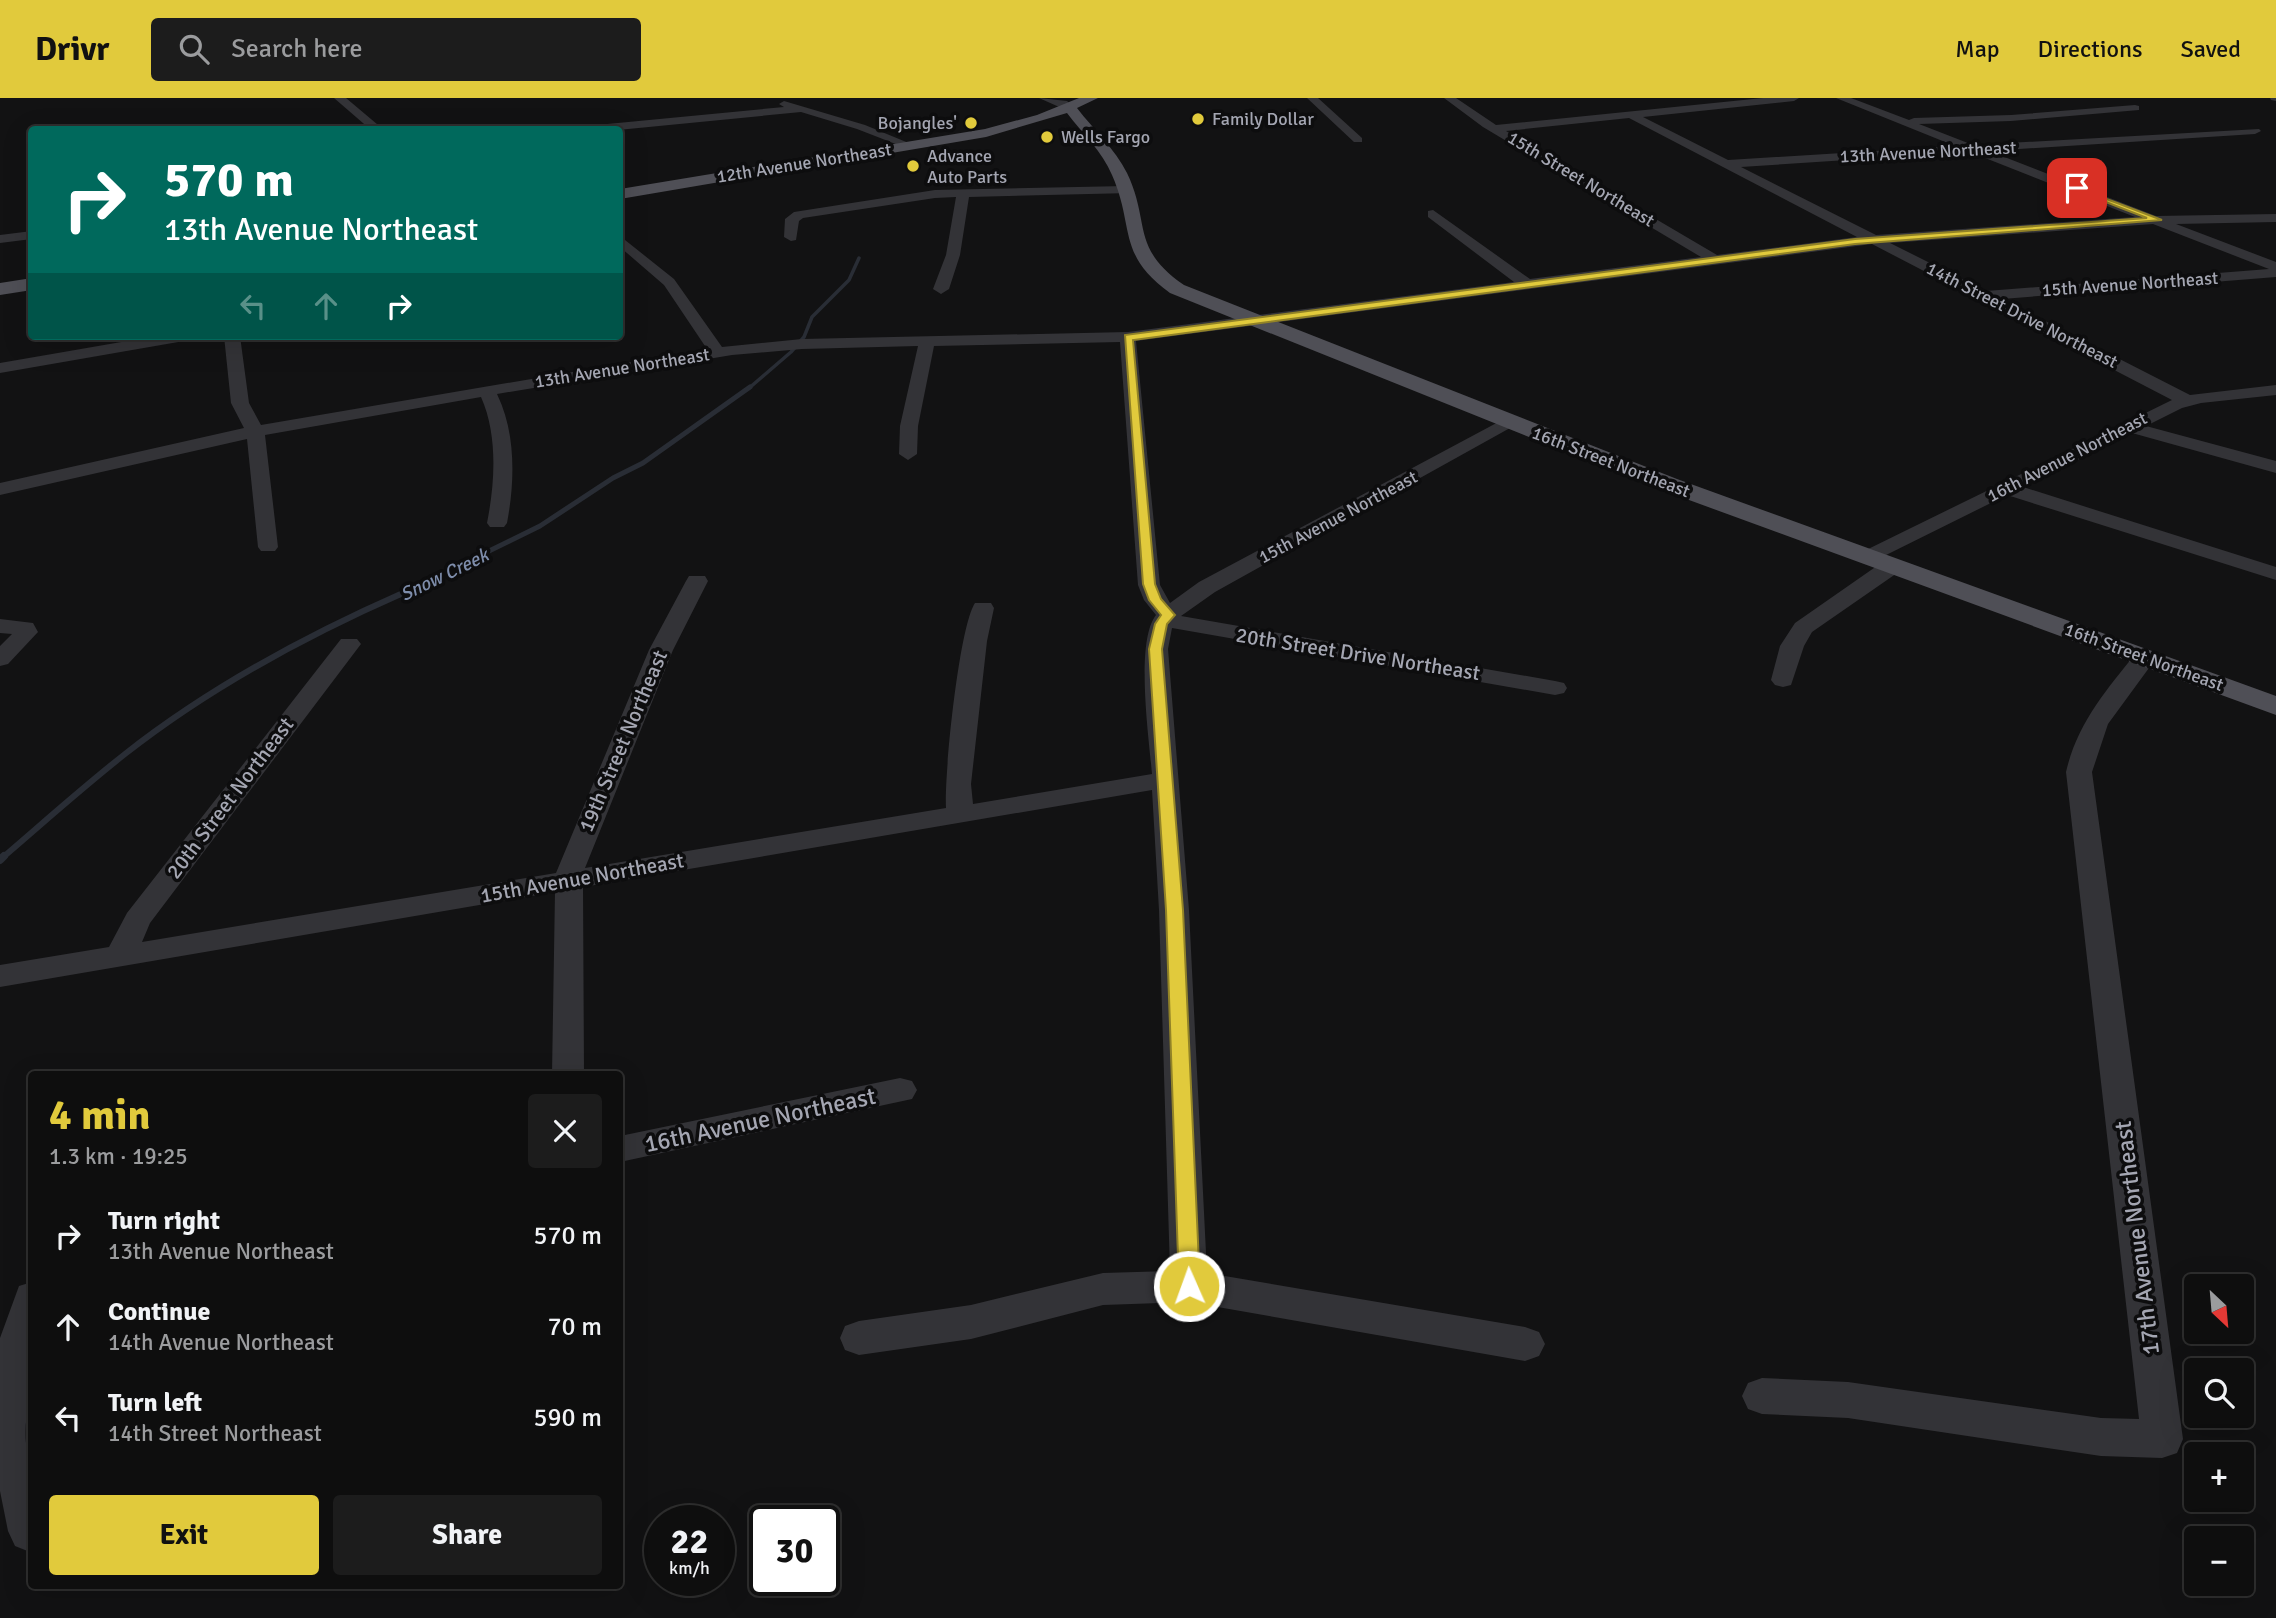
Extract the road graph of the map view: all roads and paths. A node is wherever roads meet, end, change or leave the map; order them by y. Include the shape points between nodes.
1 (339, 98) edge
2 (764, 98) edge
3 (1044, 98) edge
4 (1091, 98) edge
5 (1312, 98) edge
6 (1449, 98) edge
7 (1794, 98) edge
8 (1840, 98) edge
9 (2135, 108) dead end
10 (802, 109) junction
11 (1631, 115) junction
12 (1076, 117) junction
13 (1905, 122) junction
14 (1027, 123) junction
15 (374, 126) edge
16 (619, 126) edge
17 (1495, 129) junction
18 (2255, 131) dead end
19 (2199, 135) junction
20 (1358, 140) dead end
21 (2233, 145) dead end
22 (910, 146) junction
23 (1974, 149) junction
24 (1726, 164) junction
25 (1125, 190) junction
26 (963, 193) junction
27 (623, 194) edge
28 (1433, 214) dead end
29 (2276, 218) edge
30 (2158, 220) junction
31 (28, 236) edge
32 (791, 237) dead end
33 (0, 239) edge
34 (1875, 240) junction
35 (623, 243) edge
36 (1714, 259) junction
37 (2276, 267) edge
38 (2276, 272) edge
39 (1525, 283) junction
40 (28, 285) edge
41 (0, 289) edge
42 (941, 289) dead end
43 (1984, 296) junction
44 (1253, 321) junction
45 (1128, 337) junction
46 (161, 340) edge
47 (232, 340) edge
48 (927, 342) junction
49 (717, 352) junction
50 (0, 368) edge
51 (486, 390) junction
52 (2276, 390) edge
53 (2188, 401) junction
54 (1510, 423) junction
55 (2130, 427) junction
56 (255, 431) junction
57 (908, 454) dead end
58 (2276, 467) edge
59 (2005, 488) junction
60 (0, 489) edge
61 (497, 523) dead end
62 (268, 547) dead end
63 (1867, 557) junction
64 (1892, 566) junction
65 (2276, 574) edge
66 (697, 581) dead end
67 (983, 608) dead end
68 (1168, 615) junction
69 (0, 626) edge
70 (349, 644) dead end
71 (2145, 657) junction
72 (0, 659) edge
73 (1783, 680) dead end
74 (1555, 688) dead end
75 (2276, 706) edge
76 (1163, 780) junction
77 (960, 813) junction
78 (569, 880) junction
79 (120, 956) junction
80 (0, 976) edge
81 (568, 1071) edge
82 (900, 1090) dead end
83 (623, 1148) edge
84 (1189, 1286) junction
85 (28, 1311) edge
86 (859, 1338) dead end
87 (1525, 1345) dead end
88 (1762, 1396) dead end
89 (28, 1522) edge

1 - 15 street
2 - 10 street
3 - 12 street via 1062,103
4 - 12 main road
5 - 20 street
6 - 17 street, 15th Street Northeast
7 - 11 street
8 - 13 street
9 - 13 street
10 - 16 street
10 - 22 street
11 - 17 street
11 - 24 street, 14th Street Drive Northeast
12 - 14 main road, 12th Avenue Northeast
12 - 14 main road
12 - 25 main road, 16th Street Northeast via 1112,162
13 - 23 street
14 - 22 main road, 12th Avenue Northeast
17 - 36 street, 15th Street Northeast
18 - 19 street, 13th Avenue Northeast
19 - 21 street
19 - 23 street, 13th Avenue Northeast
22 - 27 main road, 12th Avenue Northeast
23 - 24 street, 13th Avenue Northeast
23 - 30 street
24 - 34 street, 14th Street Drive Northeast
25 - 26 street
25 - 44 main road, 16th Street Northeast via 1136,244 1148,267 1177,289
26 - 32 street via 807,213 793,218
26 - 42 street via 953,255
28 - 39 street
29 - 30 street, 13th Avenue Northeast
30 - 34 street, 13th Avenue Northeast
30 - 37 street
31 - 33 street
34 - 36 street, 13th Avenue Northeast
34 - 43 street, 14th Street Drive Northeast
35 - 49 street via 669,282
36 - 39 street, 13th Avenue Northeast
38 - 43 street, 15th Avenue Northeast
39 - 44 street, 13th Avenue Northeast
40 - 41 main road
43 - 53 street, 14th Street Drive Northeast
44 - 45 street, 13th Avenue Northeast
44 - 54 main road, 16th Street Northeast
45 - 48 street, 13th Avenue Northeast
45 - 68 street via 1149,584
46 - 50 street
47 - 56 street via 240,403
48 - 49 street, 13th Avenue Northeast via 802,344
48 - 57 street via 909,426
49 - 51 street, 13th Avenue Northeast
51 - 56 street, 13th Avenue Northeast
51 - 61 street via 501,432
52 - 53 street, 16th Avenue Northeast
53 - 55 street, 16th Avenue Northeast
54 - 63 main road, 16th Street Northeast
54 - 68 street, 15th Avenue Northeast via 1207,587
55 - 58 street
55 - 59 street, 16th Avenue Northeast
56 - 60 street, 13th Avenue Northeast
56 - 62 street
59 - 63 street, 16th Avenue Northeast
59 - 65 street
63 - 64 main road, 16th Street Northeast
64 - 71 main road, 16th Street Northeast
64 - 73 street via 1803,628 1792,646
66 - 78 street, 19th Street Northeast via 661,650 577,849
67 - 77 street via 958,784
68 - 74 street, 20th Street Drive Northeast via 1172,623
68 - 76 street via 1161,624 1156,649
69 - 72 street via 19,626 27,632
70 - 79 street, 20th Street Northeast via 138,920
71 - 75 main road, 16th Street Northeast
71 - 88 street, 17th Avenue Northeast via 2093,723 2079,772 2162,1439 2101,1437 1848,1400
76 - 77 street, 15th Avenue Northeast
76 - 84 street via 1174,910
77 - 78 street, 15th Avenue Northeast
78 - 79 street, 15th Avenue Northeast
78 - 81 street, 19th Street Northeast
79 - 80 street, 15th Avenue Northeast
82 - 83 street, 16th Avenue Northeast
84 - 86 street via 1103,1289 971,1322
84 - 87 street
85 - 89 street via 13,1359 5,1431 6,1455

